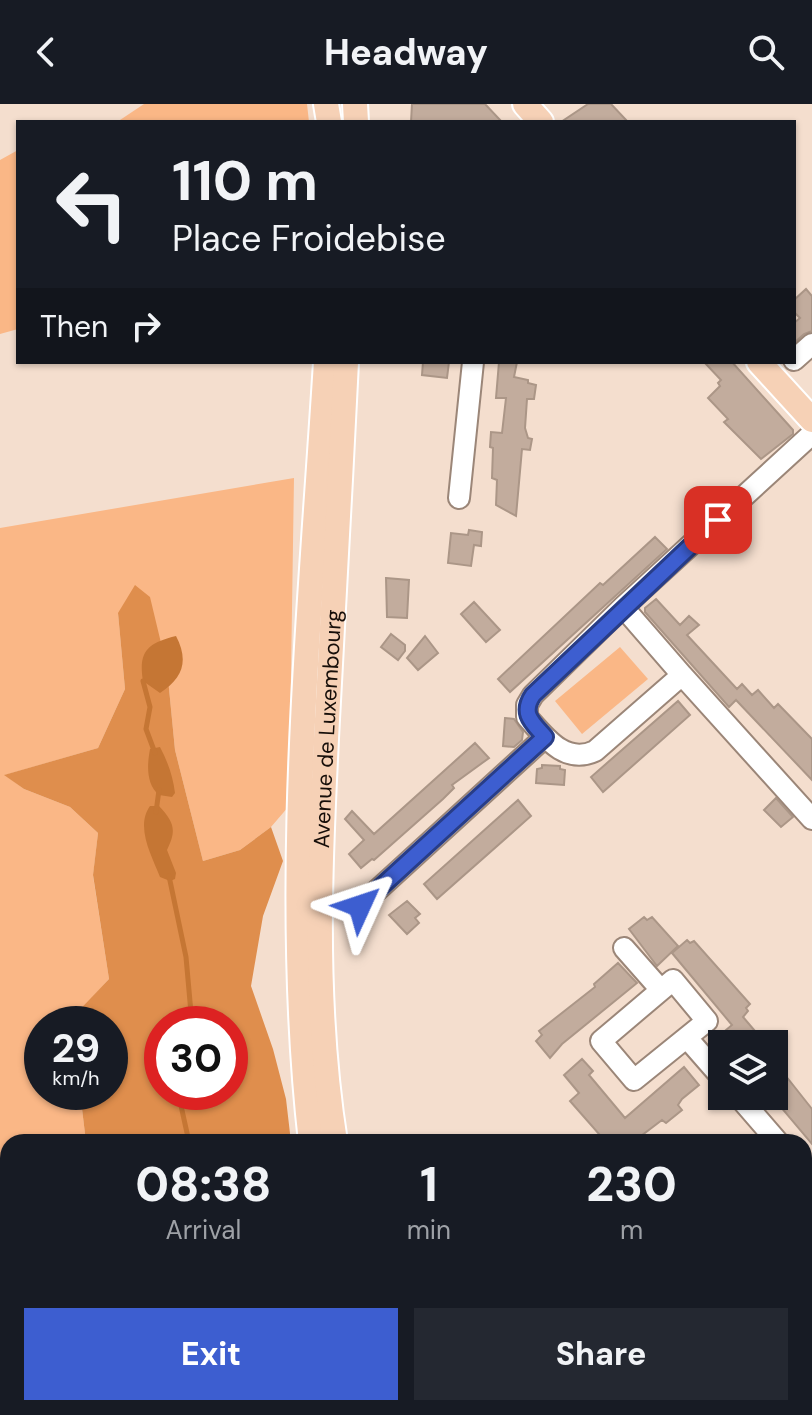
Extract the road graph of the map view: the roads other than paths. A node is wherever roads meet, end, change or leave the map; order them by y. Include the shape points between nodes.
1 (525, 104) edge
2 (539, 120) edge
3 (326, 364) edge
4 (346, 364) edge
5 (473, 364) edge
6 (780, 366) edge
7 (812, 420) edge
8 (812, 434) edge
9 (459, 498) dead end
10 (623, 607) junction
11 (682, 675) junction
12 (545, 737) junction
13 (812, 819) edge
14 (360, 906) dead end
15 (624, 948) dead end
16 (661, 990) junction
17 (687, 1038) junction
18 (708, 1062) edge
19 (750, 1110) edge
20 (310, 1134) edge
21 (334, 1134) edge
22 (771, 1134) edge

1 - 2 main road
3 - 20 main road, Avenue de Luxembourg via 304,727 298,932
4 - 21 main road, Avenue de Luxembourg via 320,928
5 - 9 street
6 - 7 main road
8 - 10 street
10 - 11 street
10 - 12 street via 529,700 527,717
11 - 12 street via 595,751 577,756
11 - 13 street
12 - 14 street
15 - 16 street
16 - 17 street via 673,980 707,1021
16 - 17 street via 601,1041 634,1080
17 - 18 street
19 - 22 street

